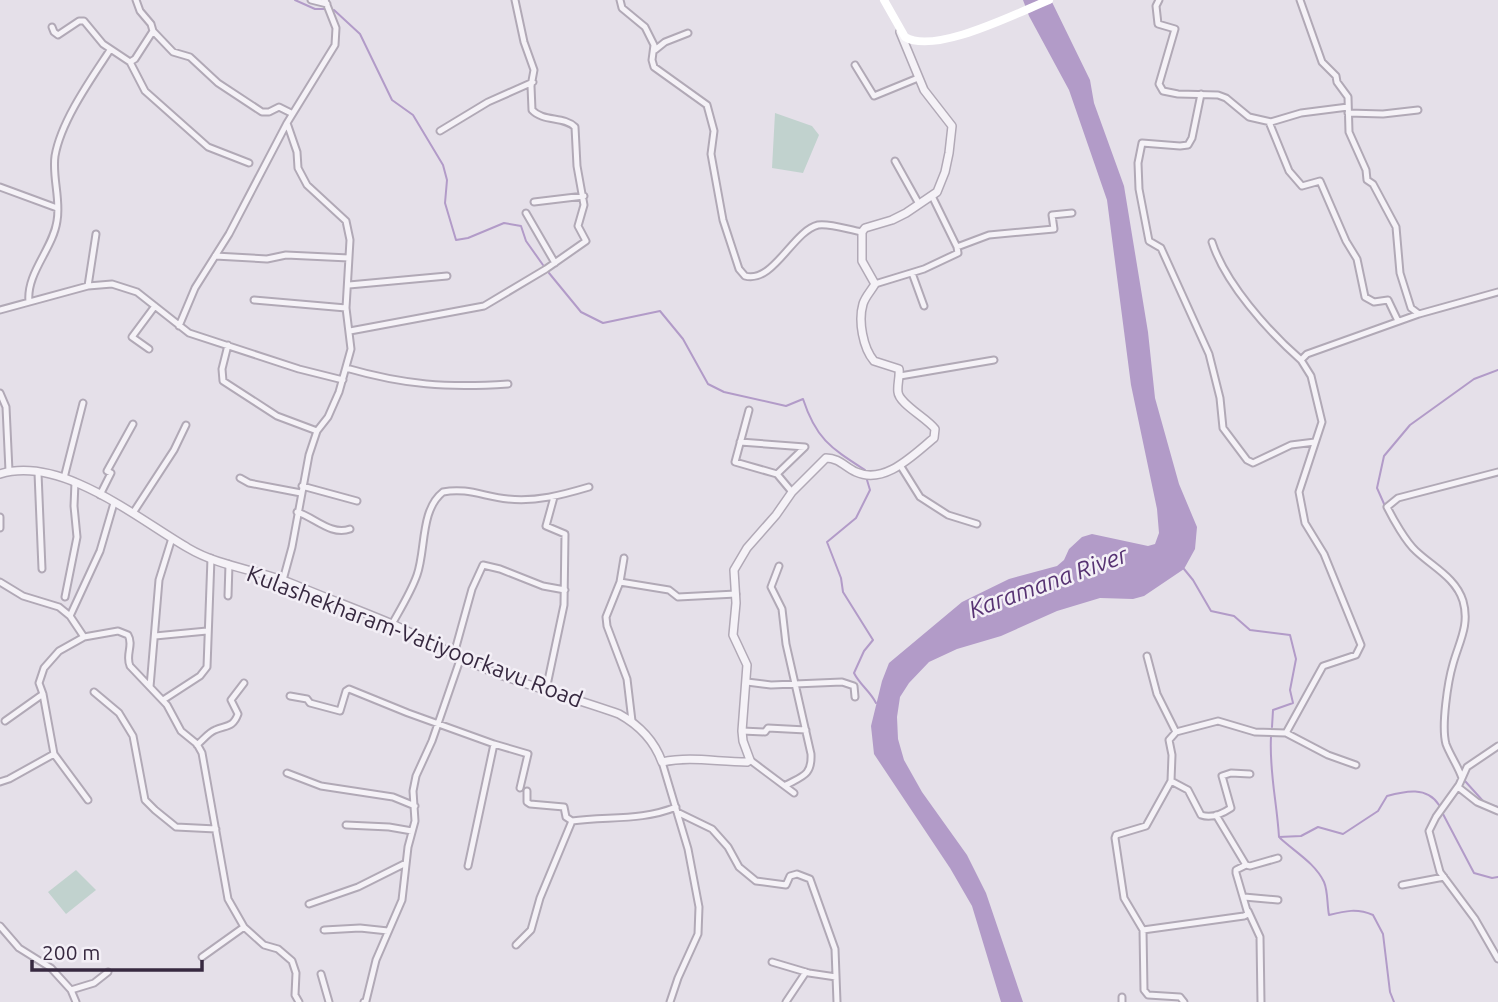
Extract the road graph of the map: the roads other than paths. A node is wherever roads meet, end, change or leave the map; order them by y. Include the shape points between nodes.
1 (136, 0) edge
2 (311, 0) edge
3 (515, 0) edge
4 (620, 0) edge
5 (884, 0) edge
6 (1049, 0) edge
7 (1159, 0) edge
8 (1300, 0) edge
9 (326, 2) edge
10 (52, 27) dead end
11 (898, 29) junction
12 (153, 31) junction
13 (688, 33) dead end
14 (110, 50) junction
15 (655, 50) junction
16 (130, 62) junction
17 (855, 65) dead end
18 (918, 78) junction
19 (533, 82) junction
20 (1201, 93) junction
21 (1348, 110) junction
22 (1418, 110) dead end
23 (291, 113) junction
24 (1269, 122) junction
25 (287, 123) junction
26 (440, 131) dead end
27 (895, 161) dead end
28 (249, 163) dead end
29 (0, 187) edge
30 (584, 196) junction
31 (932, 196) junction
32 (534, 202) dead end
33 (919, 204) junction
34 (57, 208) junction
35 (1072, 212) dead end
36 (526, 213) dead end
37 (862, 232) junction
38 (96, 234) dead end
39 (1212, 242) dead end
40 (957, 247) junction
41 (215, 257) junction
42 (349, 258) junction
43 (555, 263) junction
44 (912, 273) junction
45 (447, 276) dead end
46 (875, 284) junction
47 (349, 285) junction
48 (88, 286) junction
49 (1498, 292) edge
50 (254, 300) dead end
51 (29, 302) junction
52 (155, 306) junction
53 (925, 306) dead end
54 (346, 308) junction
55 (0, 310) edge
56 (1419, 314) junction
57 (1398, 321) junction
58 (179, 326) junction
59 (349, 331) junction
60 (228, 345) junction
61 (149, 349) dead end
62 (994, 360) dead end
63 (1301, 360) junction
64 (346, 368) junction
65 (900, 376) junction
66 (343, 380) junction
67 (508, 384) dead end
68 (0, 393) edge
69 (83, 403) dead end
70 (749, 410) dead end
71 (134, 424) dead end
72 (186, 425) dead end
73 (317, 431) junction
74 (740, 442) junction
75 (1315, 442) junction
76 (900, 465) junction
77 (9, 471) junction
78 (1498, 471) edge
79 (38, 473) junction
80 (0, 474) edge
81 (777, 474) junction
82 (64, 478) junction
83 (240, 478) dead end
84 (75, 482) junction
85 (589, 487) dead end
86 (301, 490) junction
87 (792, 492) junction
88 (100, 495) junction
89 (554, 497) junction
90 (357, 501) dead end
91 (114, 503) junction
92 (297, 512) junction
93 (133, 513) junction
94 (0, 517) edge
95 (977, 524) dead end
96 (0, 528) edge
97 (350, 529) dead end
98 (172, 538) junction
99 (211, 558) junction
100 (624, 558) dead end
101 (229, 564) junction
102 (779, 566) dead end
103 (42, 569) dead end
104 (283, 580) junction
105 (0, 582) edge
106 (620, 582) junction
107 (565, 590) junction
108 (736, 594) junction
109 (228, 596) dead end
110 (65, 597) dead end
111 (70, 617) junction
112 (392, 624) junction
113 (207, 631) junction
114 (84, 636) junction
115 (155, 636) junction
116 (458, 655) junction
117 (1147, 656) dead end
118 (747, 682) junction
119 (244, 683) dead end
120 (795, 684) junction
121 (150, 687) junction
122 (547, 690) junction
123 (94, 692) dead end
124 (43, 694) junction
125 (290, 696) dead end
126 (855, 697) dead end
127 (163, 700) junction
128 (5, 721) dead end
129 (632, 721) junction
130 (437, 724) junction
131 (806, 730) junction
132 (742, 731) junction
133 (1176, 732) junction
134 (1286, 733) junction
135 (494, 744) junction
136 (197, 745) junction
137 (1498, 746) edge
138 (54, 754) junction
139 (750, 760) junction
140 (662, 762) junction
141 (1356, 765) dead end
142 (287, 773) dead end
143 (1250, 774) dead end
144 (1462, 778) junction
145 (1171, 781) junction
146 (0, 782) edge
147 (786, 785) junction
148 (1458, 787) junction
149 (520, 789) dead end
150 (527, 791) dead end
151 (794, 793) dead end
152 (88, 800) dead end
153 (415, 806) junction
154 (677, 810) junction
155 (1498, 811) edge
156 (1216, 816) junction
157 (572, 821) junction
158 (345, 825) dead end
159 (216, 829) junction
160 (412, 831) junction
161 (1278, 859) dead end
162 (406, 863) junction
163 (1246, 865) junction
164 (468, 866) dead end
165 (1444, 877) junction
166 (1402, 885) dead end
167 (1244, 897) junction
168 (1278, 900) dead end
169 (309, 904) dead end
170 (1248, 911) junction
171 (0, 926) edge
172 (244, 927) junction
173 (324, 930) dead end
174 (1143, 930) junction
175 (388, 931) junction
176 (516, 945) dead end
177 (202, 957) dead end
178 (1498, 960) edge
179 (772, 962) dead end
180 (108, 972) dead end
181 (806, 972) junction
182 (321, 974) dead end
183 (836, 977) junction
184 (71, 990) junction
185 (76, 1002) edge
186 (299, 1002) edge
187 (329, 1002) edge
188 (364, 1002) edge
189 (670, 1002) edge
190 (786, 1002) edge
191 (837, 1002) edge
192 (1184, 1002) edge
193 (1261, 1002) edge

1 - 12 street
2 - 9 street
3 - 19 street via 534,70
4 - 15 street via 622,8 645,27
5 - 11 main road
6 - 11 main road via 964,34 922,43
7 - 20 street via 1158,24 1175,29 1160,88 1170,94
8 - 21 street via 1322,62 1348,97
9 - 23 street via 337,28 335,45
10 - 14 street via 58,35 84,21
11 - 18 street
12 - 16 street
12 - 23 street via 173,52 191,57 218,83 262,112 279,107
13 - 15 street
14 - 16 street
14 - 34 street via 79,97 60,140 55,157
15 - 37 street via 654,67 707,105 723,220 745,276 758,276 766,270 805,230 821,224
16 - 28 street via 145,91 208,147
17 - 18 street via 874,96
18 - 31 street via 952,126 945,172
19 - 26 street
19 - 30 street via 536,114 575,127
20 - 24 street via 1226,98 1249,117
20 - 75 street via 1188,145 1142,143 1139,189 1149,241 1161,248 1201,333 1220,398 1223,428 1247,460 1253,463 1291,445
21 - 22 street via 1383,114
21 - 24 street via 1301,113
21 - 56 street via 1349,132 1367,180 1396,226 1401,273 1411,308
23 - 25 street
24 - 57 street via 1293,178 1302,186 1320,181 1357,259 1365,297 1374,302 1388,300
25 - 41 street
25 - 42 street via 307,185 346,221
27 - 33 street
29 - 34 street
30 - 32 street
30 - 43 street via 578,226 586,241
31 - 33 street
31 - 40 street
33 - 37 street
34 - 51 street via 58,222 33,279
35 - 40 street via 1052,215 1054,229 989,235
36 - 43 street
37 - 46 street via 862,261
38 - 48 street
39 - 63 street via 1227,278 1279,341
40 - 44 street via 958,253
41 - 42 street
41 - 58 street
42 - 47 street
43 - 59 street via 484,306
44 - 46 street
44 - 53 street
45 - 47 street
46 - 65 street via 862,305 864,342 874,362 899,369
47 - 54 street
48 - 51 street
48 - 52 street via 123,286
49 - 56 street
50 - 54 street
51 - 55 street
52 - 58 street
52 - 61 street via 132,337
54 - 59 street
56 - 57 street
57 - 63 street
58 - 60 street
59 - 64 street
60 - 66 street
60 - 73 street via 223,381 277,416
62 - 65 street
63 - 75 street via 1311,376 1322,422
64 - 66 street
64 - 67 street via 417,384
65 - 76 street via 901,401 935,429 934,438
66 - 73 street via 328,418
68 - 77 street via 6,407
69 - 82 street
70 - 74 street
71 - 88 street via 107,471 111,474
72 - 93 street
73 - 86 street
74 - 81 street via 735,462
74 - 81 street via 805,447
75 - 134 street via 1299,492 1305,523 1324,554 1362,645 1356,654 1323,666
76 - 87 street via 870,476 826,458
76 - 95 street via 920,497 948,515
77 - 79 street, Kulashekharam-Vatiyoorkavu Road
77 - 80 street, Kulashekharam-Vatiyoorkavu Road
78 - 144 street via 1398,498 1387,507 1416,551 1443,571 1464,603 1465,630 1452,665 1445,729 1446,743
79 - 82 street, Kulashekharam-Vatiyoorkavu Road
79 - 103 street
81 - 87 street
82 - 84 street, Kulashekharam-Vatiyoorkavu Road
83 - 86 street
84 - 88 street, Kulashekharam-Vatiyoorkavu Road
84 - 110 street via 77,537
85 - 89 street
86 - 90 street
86 - 92 street
87 - 108 street via 734,570
88 - 91 street, Kulashekharam-Vatiyoorkavu Road
89 - 107 street via 546,526 565,534
89 - 112 street via 523,500 461,490 443,492 430,512 418,573
91 - 93 street, Kulashekharam-Vatiyoorkavu Road
91 - 111 street via 100,551
92 - 97 street via 328,528
92 - 104 street
93 - 98 street, Kulashekharam-Vatiyoorkavu Road
94 - 96 street
98 - 99 street, Kulashekharam-Vatiyoorkavu Road
98 - 115 street via 160,574
99 - 101 street, Kulashekharam-Vatiyoorkavu Road
99 - 113 street
100 - 106 street
101 - 104 street, Kulashekharam-Vatiyoorkavu Road
101 - 109 street
102 - 120 street via 771,587 782,609
104 - 112 street, Kulashekharam-Vatiyoorkavu Road
105 - 111 street via 23,596 59,607
106 - 108 street via 669,590 677,597
106 - 129 street via 606,617 627,680
107 - 116 street via 483,565 472,589
107 - 122 street
108 - 118 street via 733,635 747,664
111 - 114 street
112 - 116 street, Kulashekharam-Vatiyoorkavu Road
113 - 115 street
113 - 127 street via 207,667
114 - 121 street via 118,631 128,635 128,663
114 - 124 street via 64,647 44,668 39,683
115 - 121 street
116 - 122 street, Kulashekharam-Vatiyoorkavu Road
116 - 130 street
117 - 133 street via 1157,694
118 - 120 street
118 - 132 street
119 - 136 street via 231,700 238,714 236,721 213,731
120 - 126 street via 842,682 854,686
120 - 131 street
121 - 127 street
122 - 129 street, Kulashekharam-Vatiyoorkavu Road
123 - 159 street via 119,713 134,736 145,800 176,827
124 - 128 street
124 - 138 street
125 - 130 street via 340,711 349,689
127 - 136 street via 181,731
129 - 140 street, Kulashekharam-Vatiyoorkavu Road via 652,741
130 - 135 street
130 - 153 street via 416,776
131 - 132 street
131 - 147 street via 812,766 807,774
132 - 139 street
133 - 134 street via 1218,721 1255,732
133 - 145 street via 1169,740
134 - 141 street
135 - 149 street via 528,754
135 - 164 street
136 - 159 street
137 - 144 street via 1467,767
138 - 146 street
138 - 152 street
139 - 140 street
139 - 147 street
140 - 154 street, Kulashekharam-Vatiyoorkavu Road
142 - 153 street via 321,786 393,797
143 - 156 street via 1223,776 1231,808
144 - 148 street
145 - 156 street via 1188,789 1201,815
145 - 174 street via 1146,826 1115,838 1124,898
147 - 151 street
148 - 155 street via 1477,803
148 - 165 street via 1429,831
150 - 157 street via 530,804 564,807
153 - 160 street
154 - 157 street
154 - 183 street via 712,829 739,867 756,881 786,885 790,876 797,874 810,879 835,949
154 - 189 street, Kulashekharam-Vatiyoorkavu Road via 695,881 699,925
156 - 163 street
157 - 176 street via 531,930
158 - 160 street
159 - 172 street via 228,899
160 - 162 street
161 - 163 street
162 - 169 street
162 - 175 street via 402,900
163 - 167 street via 1236,870
165 - 166 street
165 - 178 street
167 - 168 street
167 - 170 street
170 - 174 street via 1244,916
170 - 193 street via 1260,937
171 - 184 street via 19,948 51,968
172 - 177 street
172 - 186 street via 292,961
173 - 175 street
174 - 192 street via 1144,990 1148,995 1180,997
175 - 188 street
179 - 181 street
180 - 184 street via 94,983
181 - 183 street
181 - 190 street
182 - 187 street
183 - 191 street
184 - 185 street

